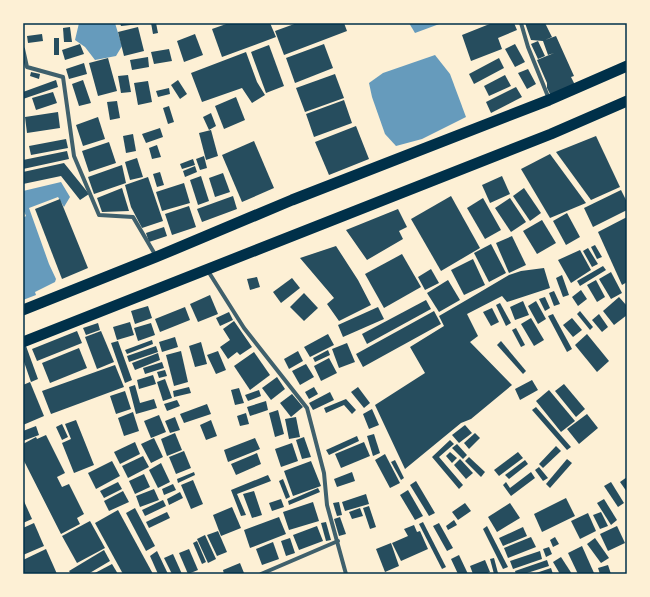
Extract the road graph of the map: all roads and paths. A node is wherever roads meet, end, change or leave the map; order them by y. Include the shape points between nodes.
1 (520, 23) edge
2 (23, 49) edge
3 (627, 66) edge
4 (549, 100) junction
5 (627, 101) edge
6 (156, 257) junction
7 (207, 269) junction
8 (23, 310) edge
9 (23, 342) edge
10 (338, 541) junction
11 (261, 574) edge
12 (346, 574) edge

1 - 4 street
2 - 6 street via 27,67 63,77 74,156 99,214 133,217
3 - 4 highway
4 - 6 highway via 292,200
5 - 7 highway via 552,134
6 - 8 highway
7 - 9 highway
7 - 10 street via 244,328 307,408 324,473 327,505
10 - 11 street
10 - 12 street

